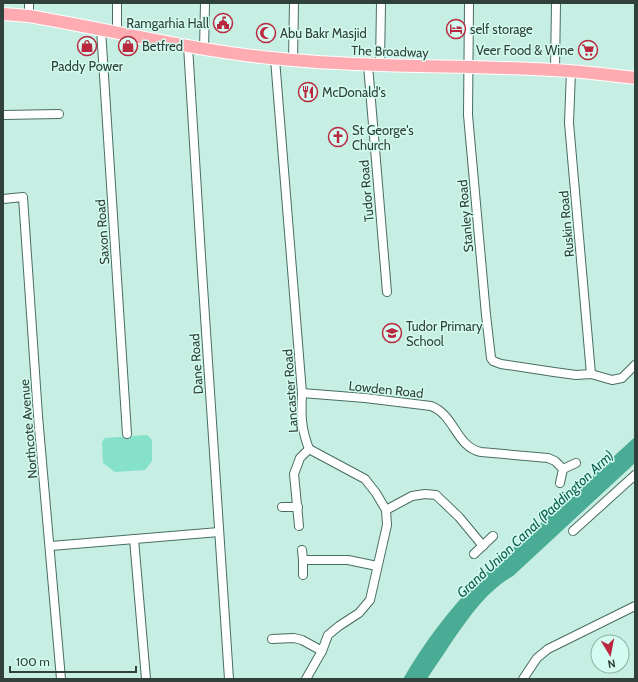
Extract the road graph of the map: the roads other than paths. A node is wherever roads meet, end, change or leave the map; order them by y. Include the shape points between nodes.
1 (29, 3) edge
2 (117, 3) edge
3 (205, 3) edge
4 (294, 3) edge
5 (381, 3) edge
6 (469, 3) edge
7 (556, 3) edge
8 (3, 14) edge
9 (29, 16) junction
10 (101, 29) junction
11 (118, 32) junction
12 (188, 46) junction
13 (204, 50) junction
14 (275, 59) junction
15 (294, 61) junction
16 (374, 65) junction
17 (468, 67) junction
18 (554, 70) junction
19 (571, 71) junction
20 (635, 78) edge
21 (59, 114) dead end
22 (3, 115) edge
23 (3, 200) edge
24 (387, 292) dead end
25 (635, 365) edge
26 (591, 374) junction
27 (302, 393) junction
28 (127, 434) dead end
29 (309, 449) junction
30 (576, 463) dead end
31 (563, 469) junction
32 (635, 475) edge
33 (560, 483) dead end
34 (282, 507) dead end
35 (298, 507) junction
36 (386, 510) junction
37 (299, 526) dead end
38 (573, 531) dead end
39 (219, 532) junction
40 (493, 536) dead end
41 (134, 539) junction
42 (50, 546) junction
43 (483, 546) junction
44 (302, 550) dead end
45 (474, 554) dead end
46 (303, 560) junction
47 (377, 566) junction
48 (303, 575) dead end
49 (635, 606) edge
50 (272, 639) dead end
51 (322, 651) junction
52 (61, 679) edge
53 (146, 679) edge
54 (230, 679) edge
55 (306, 679) edge
56 (523, 679) edge

1 - 9 street
2 - 11 street
3 - 13 street
4 - 15 street
5 - 16 street, Tudor Road
6 - 17 street, Stanley Road
7 - 18 street
8 - 9 main road, The Broadway
9 - 10 main road, The Broadway
10 - 11 main road, The Broadway
10 - 28 street, Saxon Road
11 - 12 main road, The Broadway
12 - 13 main road, The Broadway
12 - 39 street, Dane Road
13 - 14 main road, The Broadway
14 - 15 main road, The Broadway
14 - 27 street, Lancaster Road
15 - 16 main road, The Broadway
16 - 17 main road, The Broadway
16 - 24 street, Tudor Road
17 - 18 main road, The Broadway
17 - 26 street, Stanley Road via 470,134 489,353 493,361 501,364 554,372
18 - 19 main road, The Broadway
19 - 20 main road, The Broadway
19 - 26 street, Ruskin Road via 569,123
21 - 22 street
23 - 42 street, Northcote Avenue via 23,197
25 - 26 street via 622,378 612,380
27 - 29 street, Lancaster Road via 301,419
27 - 31 street, Lowden Road via 430,406 447,417 464,443 475,451 548,458
29 - 35 street via 300,458 294,474
29 - 36 street, Lancaster Road via 365,479
30 - 31 street
31 - 33 street
32 - 38 street
34 - 35 street
35 - 37 street
36 - 43 street via 412,496 436,495 459,517
36 - 47 street via 387,525
39 - 41 street
39 - 54 street, Dane Road
40 - 43 street
41 - 42 street
41 - 53 street
42 - 52 street, Northcote Avenue
43 - 45 street
44 - 46 street
46 - 47 street via 348,560
46 - 48 street
47 - 51 street via 370,600 359,613 328,635
49 - 56 street via 548,649 537,658
50 - 51 street via 294,638
51 - 55 street

